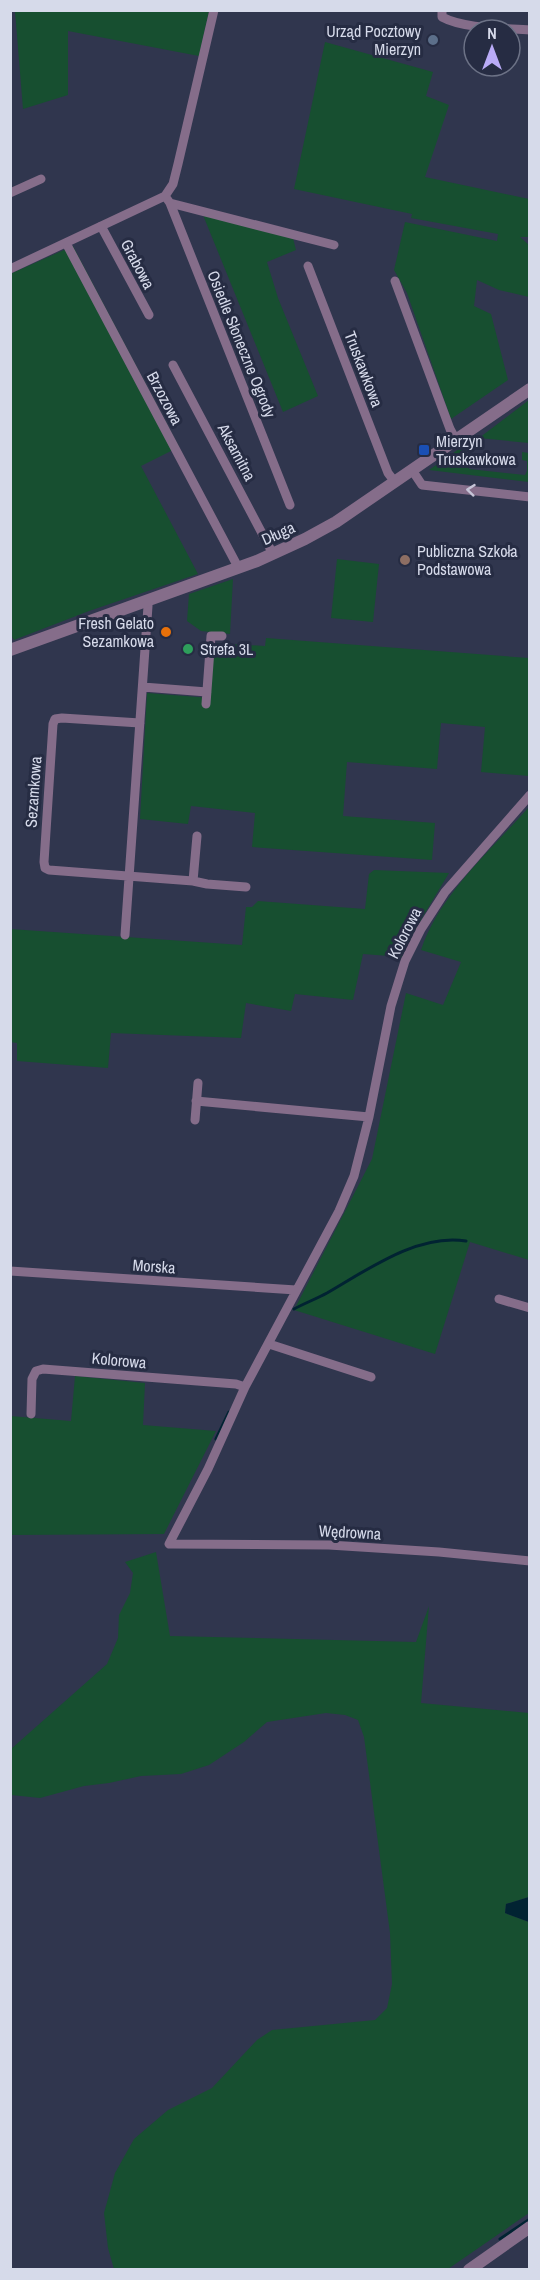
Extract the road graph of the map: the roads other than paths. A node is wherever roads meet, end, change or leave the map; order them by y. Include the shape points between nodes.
1 (214, 10) edge
2 (442, 10) edge
3 (530, 30) edge
4 (42, 179) dead end
5 (10, 193) edge
6 (168, 199) junction
7 (101, 226) junction
8 (66, 243) junction
9 (334, 245) dead end
10 (308, 266) dead end
11 (10, 269) edge
12 (395, 281) dead end
13 (149, 315) dead end
14 (173, 365) dead end
15 (530, 389) edge
16 (456, 440) junction
17 (412, 470) junction
18 (395, 482) junction
19 (530, 497) edge
20 (290, 505) dead end
21 (273, 554) junction
22 (238, 567) junction
23 (147, 601) junction
24 (222, 636) dead end
25 (10, 650) edge
26 (143, 687) junction
27 (207, 692) junction
28 (206, 704) dead end
29 (140, 723) junction
30 (530, 795) edge
31 (197, 836) dead end
32 (129, 876) junction
33 (193, 881) junction
34 (246, 887) dead end
35 (125, 935) dead end
36 (198, 1083) dead end
37 (196, 1101) junction
38 (369, 1117) junction
39 (195, 1120) dead end
40 (10, 1271) edge
41 (296, 1290) junction
42 (499, 1299) dead end
43 (530, 1308) edge
44 (269, 1344) junction
45 (371, 1377) dead end
46 (245, 1387) junction
47 (31, 1414) dead end
48 (169, 1544) joint
49 (530, 1561) edge
50 (530, 2227) edge
51 (469, 2270) edge

1 - 6 street
2 - 3 street via 442,17 453,21 501,30
4 - 5 street
6 - 7 street
6 - 9 street
6 - 20 street, Osiedle Słoneczne Ogrody
7 - 8 street
7 - 13 street, Grabowa
8 - 11 street
8 - 22 street, Brzozowa
10 - 18 street, Truskawkowa via 388,473
12 - 16 street
14 - 21 street, Aksamitna
15 - 16 street, Długa
16 - 17 street, Długa
17 - 18 street, Długa
19 -> 17 street via 422,485
18 - 21 street, Długa via 326,528
21 - 22 street, Długa
22 - 23 street, Długa
23 - 25 street, Długa
23 - 26 street
24 - 27 street via 211,636
26 - 27 street
26 - 29 street
27 - 28 street
29 - 32 street
29 - 32 street, Sezamkowa via 62,718 55,719 53,724 45,868
30 - 38 street, Kolorowa via 445,892 421,929 405,961 391,1006
31 - 33 street
32 - 33 street, Sezamkowa
32 - 35 street
33 - 34 street, Sezamkowa
36 - 37 street
37 - 38 street
37 - 39 street
38 - 41 street, Kolorowa via 354,1176
40 - 41 street, Morska
41 - 44 street, Kolorowa
42 - 43 street
44 - 45 street
44 - 46 street, Kolorowa
46 - 47 street, Kolorowa via 43,1369 36,1371 32,1379
46 - 48 street, Kolorowa
48 - 49 street, Wędrowna via 329,1545
50 - 51 street

